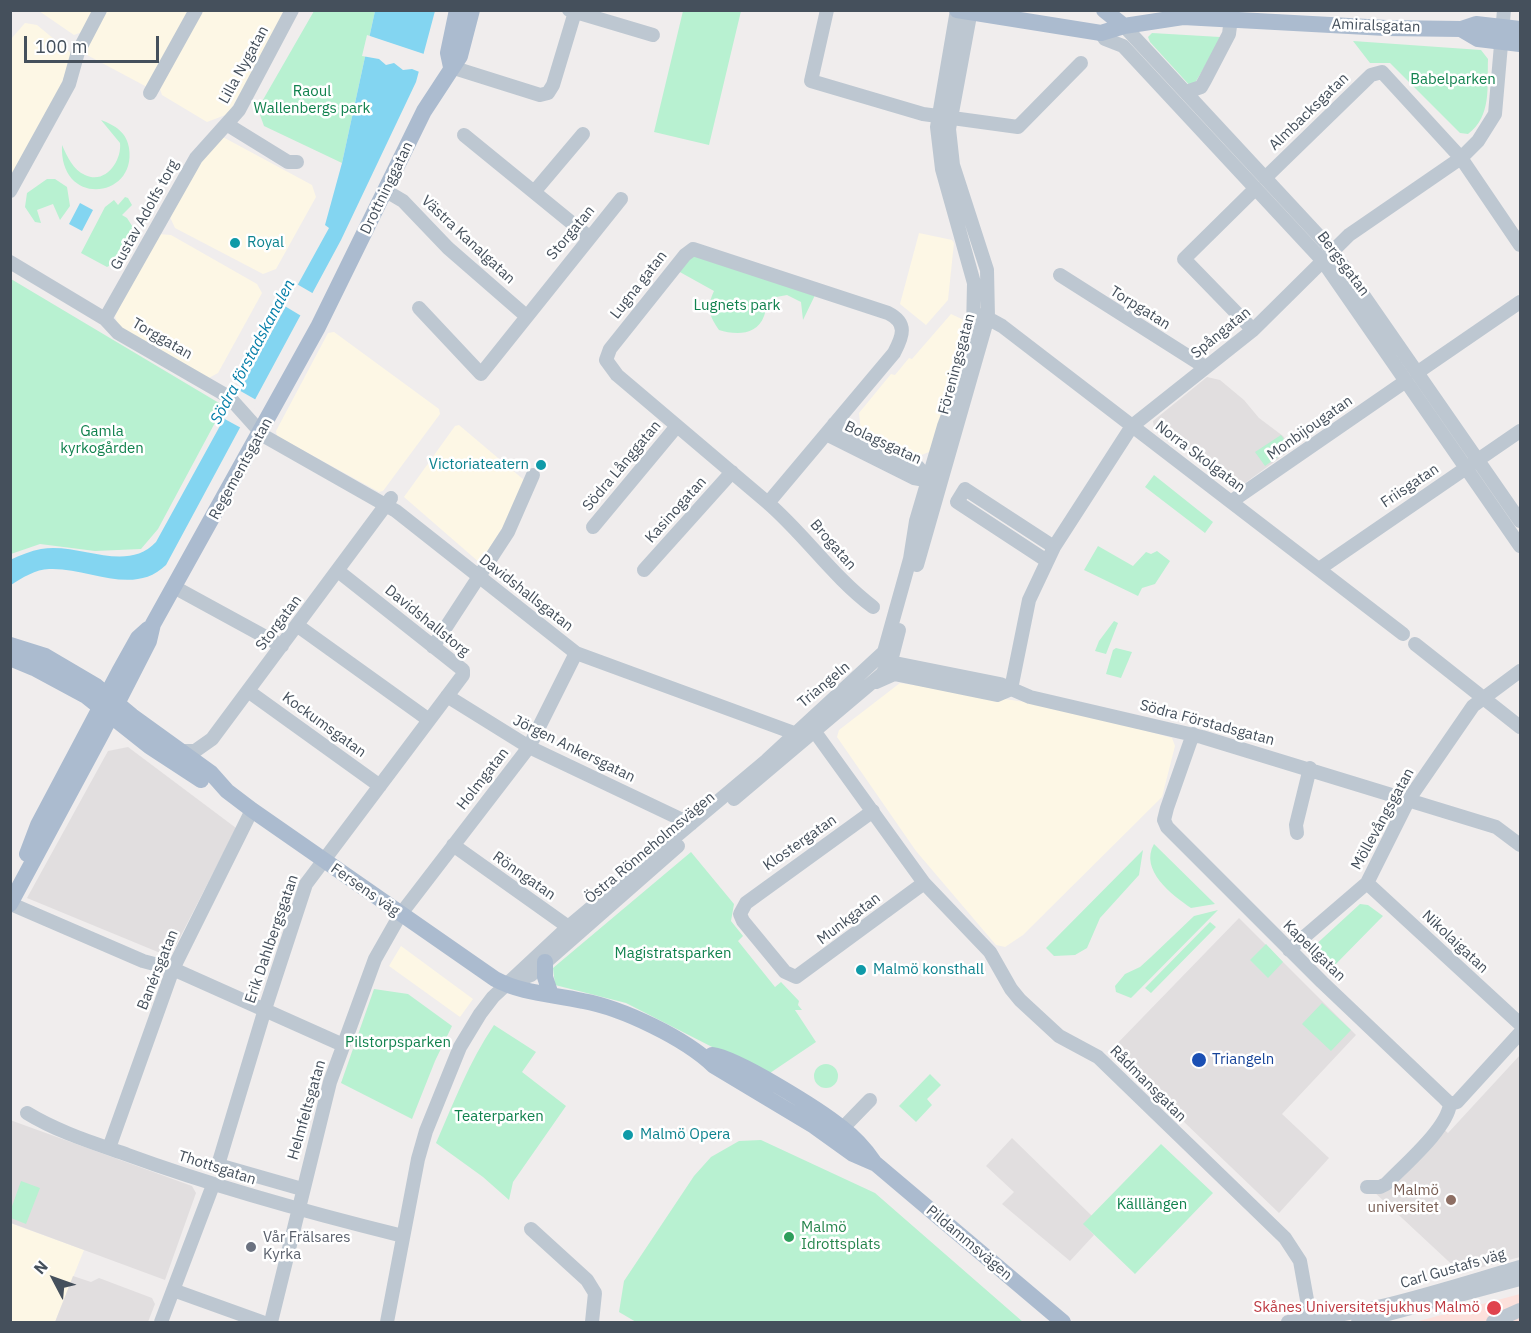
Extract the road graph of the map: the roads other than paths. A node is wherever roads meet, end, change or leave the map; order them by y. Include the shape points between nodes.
1 (100, 10) edge
2 (196, 10) edge
3 (292, 10) edge
4 (457, 10) edge
5 (472, 10) edge
6 (827, 10) edge
7 (1104, 10) edge
8 (1161, 10) edge
9 (572, 11) edge
10 (964, 11) edge
11 (1232, 15) edge
12 (1183, 17) junction
13 (1124, 26) junction
14 (1502, 26) edge
15 (1521, 29) edge
16 (1101, 33) junction
17 (653, 35) dead end
18 (1521, 44) edge
19 (1081, 63) dead end
20 (451, 67) junction
21 (1186, 92) junction
22 (150, 93) dead end
23 (944, 117) junction
24 (224, 129) junction
25 (583, 134) dead end
26 (464, 135) dead end
27 (1461, 158) junction
28 (297, 162) dead end
29 (1260, 183) junction
30 (10, 191) edge
31 (386, 191) junction
32 (534, 192) junction
33 (621, 199) dead end
34 (589, 237) junction
35 (1521, 245) edge
36 (1327, 255) junction
37 (10, 262) edge
38 (1060, 276) dead end
39 (1521, 302) edge
40 (419, 308) dead end
41 (326, 312) joint
42 (525, 315) junction
43 (981, 315) junction
44 (105, 319) junction
45 (1254, 330) junction
46 (1205, 367) junction
47 (1418, 372) junction
48 (1406, 381) junction
49 (676, 426) junction
50 (1132, 426) junction
51 (830, 429) junction
52 (1521, 431) edge
53 (261, 433) junction
54 (1472, 464) junction
55 (732, 472) junction
56 (533, 475) dead end
57 (934, 481) junction
58 (388, 501) junction
59 (1232, 501) junction
60 (768, 503) junction
61 (1521, 521) edge
62 (593, 527) dead end
63 (1521, 546) edge
64 (1054, 547) junction
65 (1047, 561) junction
66 (1319, 568) junction
67 (644, 570) dead end
68 (338, 571) junction
69 (479, 578) junction
70 (174, 587) junction
71 (873, 607) dead end
72 (153, 624) junction
73 (297, 626) junction
74 (1403, 634) dead end
75 (1415, 644) dead end
76 (10, 645) edge
77 (282, 646) junction
78 (433, 647) junction
79 (576, 653) junction
80 (10, 658) edge
81 (891, 661) junction
82 (877, 662) junction
83 (1521, 671) edge
84 (874, 682) junction
85 (248, 691) junction
86 (1008, 691) junction
87 (447, 696) junction
88 (1482, 697) junction
89 (109, 706) junction
90 (429, 720) junction
91 (1521, 727) edge
92 (815, 732) junction
93 (794, 733) junction
94 (1193, 734) junction
95 (529, 747) junction
96 (187, 756) junction
97 (1310, 768) junction
98 (380, 786) junction
99 (227, 791) junction
100 (1409, 799) junction
101 (252, 810) junction
102 (873, 811) junction
103 (691, 824) junction
104 (1297, 833) dead end
105 (453, 845) junction
106 (1521, 845) edge
107 (322, 861) junction
108 (10, 883) edge
109 (924, 883) junction
110 (1367, 883) junction
111 (10, 904) edge
112 (400, 915) junction
113 (572, 930) junction
114 (1289, 950) junction
115 (545, 962) junction
116 (172, 969) junction
117 (792, 976) joint
118 (506, 985) junction
119 (551, 995) junction
120 (265, 1009) junction
121 (1521, 1024) edge
122 (1521, 1034) edge
123 (343, 1045) junction
124 (870, 1100) dead end
125 (1454, 1103) junction
126 (27, 1113) dead end
127 (838, 1133) junction
128 (109, 1148) junction
129 (218, 1165) joint
130 (213, 1185) junction
131 (1373, 1187) dead end
132 (302, 1189) junction
133 (299, 1211) junction
134 (531, 1229) dead end
135 (403, 1236) junction
136 (1521, 1267) edge
137 (1521, 1279) edge
138 (173, 1290) junction
139 (1521, 1310) edge
140 (1387, 1315) edge
141 (1311, 1321) edge
142 (161, 1323) edge
143 (262, 1323) edge
144 (272, 1323) edge
145 (387, 1323) edge
146 (592, 1323) edge
147 (1063, 1323) edge
148 (1288, 1323) edge
149 (1358, 1323) edge
150 (1493, 1323) edge

1 - 30 street via 78,52 69,84
2 - 22 street
3 - 24 street, Lilla Nygatan via 239,110
4 - 20 main road via 448,53
5 - 20 main road, Drottninggatan via 460,56
6 - 23 street via 811,81
7 - 13 main road
8 - 12 main road, Amiralsgatan
9 - 17 street
9 - 20 street via 548,93 540,95
10 - 16 main road, Amiralsgatan
10 - 23 street, Föreningsgatan
11 - 12 main road, Amiralsgatan
11 - 14 main road, Amiralsgatan via 1461,29 1478,39
11 - 21 street via 1229,34 1205,80 1198,88
12 - 13 main road, Amiralsgatan
13 - 16 main road, Amiralsgatan
13 - 21 street, Bergsgatan
14 - 15 main road, Amiralsgatan
14 - 18 main road, Amiralsgatan
14 - 27 street, Spångatan via 1495,114 1486,131
16 - 29 street, Bergsgatan via 1123,46
19 - 23 street via 1018,127
20 - 31 main road, Drottninggatan via 424,111
21 - 29 street, Bergsgatan
23 - 43 street, Föreningsgatan via 942,169
24 - 28 street via 288,162
24 - 44 street, Gustav Adolfs torg via 196,158
25 - 32 street
26 - 32 street
27 - 29 street, Almbacksgatan via 1385,73 1378,72
27 - 35 street
27 - 36 street, Spångatan via 1349,235
29 - 36 street, Bergsgatan
29 - 45 street, Almbacksgatan via 1184,259
31 - 41 main road, Drottninggatan
31 - 42 street, Västra Kanalgatan via 403,201 448,248
32 - 34 street
33 - 34 street, Storgatan
34 - 42 street, Storgatan
36 - 45 street, Spångatan
36 - 47 street, Bergsgatan
36 - 48 street, Bergsgatan
37 - 44 street, Torggatan
38 - 46 street, Torpgatan
39 - 47 street
40 - 42 street, Storgatan via 481,374
41 - 53 main road, Regementsgatan
43 - 50 street, Norra Skolgatan
43 - 57 street, Föreningsgatan
44 - 53 street, Torggatan via 118,333 229,397
45 - 46 street, Spångatan
46 - 50 street, Spångatan
47 - 54 street, Bergsgatan
48 - 54 street, Bergsgatan
48 - 59 street, Monbijougatan
49 - 51 street, Lugna gatan via 610,368 606,356 693,249 898,318 903,335 894,353
49 - 55 street, Lugna gatan
49 - 62 street, Södra Långgatan
50 - 59 street, Norra Skolgatan
50 - 64 street, Spångatan
51 - 57 street, Bolagsgatan via 914,478
51 - 60 street, Lugna gatan
52 - 54 street, Friisgatan
53 - 58 street, Davidshallsgatan
53 - 70 main road, Regementsgatan
54 - 61 street, Bergsgatan
54 - 63 street, Bergsgatan
54 - 66 street, Friisgatan
55 - 60 street, Lugna gatan
55 - 67 street, Kasinogatan
56 - 69 street via 508,532
57 - 81 street, Föreningsgatan
57 - 82 street, Föreningsgatan via 916,521 888,640
58 - 68 street, Storgatan
58 - 69 street, Davidshallsgatan
59 - 66 street, Norra Skolgatan
60 - 71 street, Brogatan
64 - 65 street, Spångatan
64 - 65 street via 965,489 957,502
65 - 86 street, Spångatan via 1029,600
66 - 74 street, Norra Skolgatan
68 - 73 street, Storgatan
68 - 78 street, Davidshallstorg
69 - 78 street
69 - 79 street, Davidshallsgatan
70 - 72 main road, Regementsgatan
70 - 77 street
72 - 89 main road, Regementsgatan via 149,641 127,683
72 - 89 main road, Regementsgatan via 138,638
73 - 77 street, Storgatan
73 - 90 street
75 - 88 street
76 - 89 main road, Fersens väg via 45,656 86,679
77 - 85 street, Storgatan
78 - 87 street, Davidshallstorg via 463,670
79 - 93 street, Davidshallsgatan
79 - 95 street, Holmgatan
80 - 89 main road, Fersens väg
81 - 82 street, Södra Förstadsgatan
81 - 84 street, Föreningsgatan
81 - 86 street, Södra Förstadsgatan
82 - 93 street, Triangeln
83 - 88 street, Möllevångsgatan
84 - 86 street, Södra Förstadsgatan via 894,674 997,695
84 - 92 street, Triangeln
85 - 96 street, Storgatan via 212,739
85 - 98 street, Kockumsgatan
86 - 94 street, Södra Förstadsgatan
87 - 90 street, Davidshallstorg
87 - 95 street, Jörgen Ankersgatan
88 - 91 street
88 - 100 street, Möllevångsgatan
89 - 96 main road, Fersens väg
89 - 99 main road, Fersens väg via 173,762
89 - 108 main road, Regementsgatan via 38,825
89 - 111 main road, Regementsgatan
90 - 98 street, Erik Dahlbergsgatan
92 - 93 street
92 - 102 street, Rådmansgatan
92 - 113 street, Östra Rönneholmsvägen
93 - 103 street, Östra Rönneholmsvägen
94 - 97 street, Södra Förstadsgatan
94 - 114 street, Kapellgatan via 1164,820 1171,833
95 - 103 street, Jörgen Ankersgatan
95 - 105 street, Holmgatan
96 - 99 main road, Fersens väg via 211,773
97 - 100 street, Södra Förstadsgatan
97 - 104 street
98 - 107 street, Erik Dahlbergsgatan
99 - 101 main road, Fersens väg
100 - 106 street, Södra Förstadsgatan via 1496,827
100 - 110 street, Möllevångsgatan
101 - 107 main road, Fersens väg
101 - 116 street, Banérsgatan
102 - 109 street, Rådmansgatan
102 - 117 street, Klostergatan via 746,903 740,914
103 - 113 street, Östra Rönneholmsvägen
105 - 112 street, Holmgatan
105 - 113 street, Rönngatan
107 - 112 main road, Fersens väg
107 - 120 street, Erik Dahlbergsgatan via 306,884
109 - 117 street, Munkgatan via 802,975
109 - 141 street, Rådmansgatan via 990,952 1020,1000 1059,1036 1098,1057 1285,1238 1299,1261
110 - 114 street, Möllevångsgatan
110 - 121 street, Nikolaigatan
111 - 116 street via 143,961
112 - 118 main road, Fersens väg
112 - 123 street, Helmfeltsgatan via 375,959
113 - 115 street, Östra Rönneholmsvägen
113 - 118 street, Östra Rönneholmsvägen
114 - 125 street, Kapellgatan
115 - 118 street, Östra Rönneholmsvägen via 531,975
115 - 119 main road
116 - 120 street
116 - 128 street, Banérsgatan
118 - 119 main road, Pildammsvägen
118 - 135 street, Östra Rönneholmsvägen via 480,1014 448,1074 418,1159
119 - 127 main road, Pildammsvägen via 618,1011 702,1054 746,1068
120 - 123 street
120 - 129 street, Erik Dahlbergsgatan
122 - 125 street
123 - 132 street, Helmfeltsgatan
124 - 127 street
125 - 131 street via 1438,1128
126 - 128 street, Thottsgatan
127 - 147 main road, Pildammsvägen via 865,1149 876,1164
128 - 130 street, Thottsgatan
129 - 132 street, Thottsgatan
130 - 133 street, Thottsgatan
130 - 138 street
132 - 133 street, Helmfeltsgatan
133 - 135 street, Thottsgatan
133 - 144 street, Helmfeltsgatan
134 - 146 street via 587,1280 595,1293
135 - 145 street, Östra Rönneholmsvägen
136 - 140 street, Carl Gustafs väg
137 - 140 street, Carl Gustafs väg
138 - 142 street
138 - 143 street
139 - 150 street
140 - 141 street, Carl Gustafs väg
140 - 149 street, Carl Gustafs väg
141 - 148 street, Carl Gustafs väg

